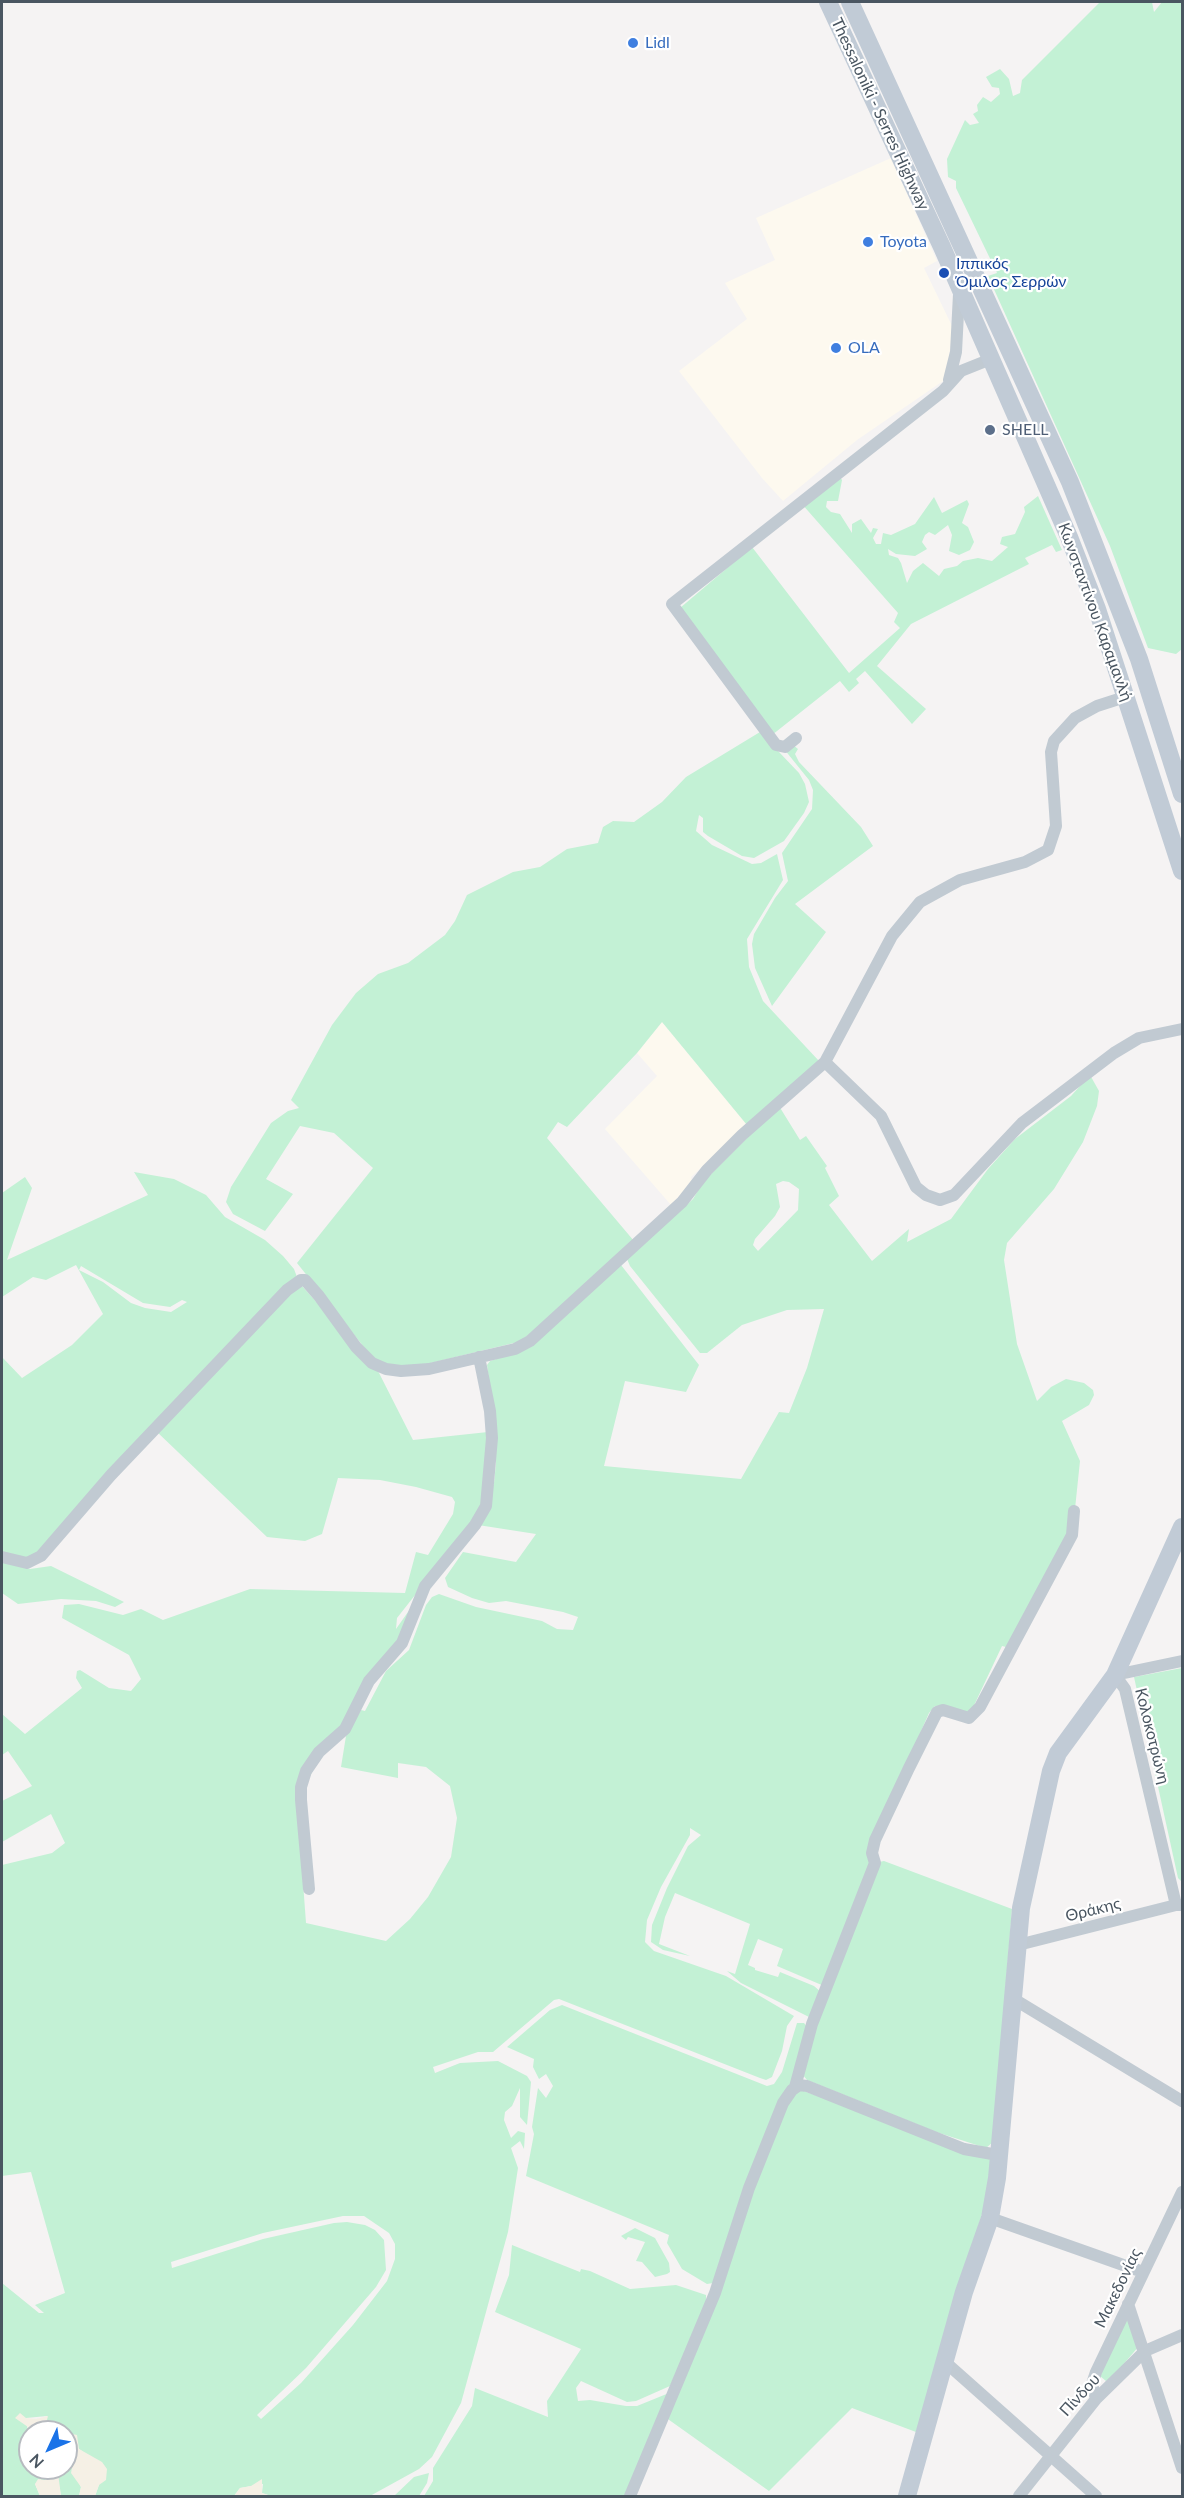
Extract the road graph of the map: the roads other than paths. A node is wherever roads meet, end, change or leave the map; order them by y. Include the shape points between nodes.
1 (828, 2) edge
2 (850, 2) edge
3 (954, 274) junction
4 (1008, 342) joint
5 (991, 358) junction
6 (947, 387) junction
7 (1125, 697) junction
8 (796, 738) dead end
9 (1182, 794) edge
10 (1179, 848) edge
11 (1182, 870) edge
12 (1182, 1029) edge
13 (825, 1062) junction
14 (479, 1357) junction
15 (1074, 1511) dead end
16 (1182, 1527) edge
17 (2, 1557) edge
18 (1182, 1662) edge
19 (1114, 1676) junction
20 (309, 1889) dead end
21 (1179, 1905) edge
22 (1018, 1945) junction
23 (1012, 1998) junction
24 (795, 2087) junction
25 (1182, 2101) edge
26 (998, 2155) junction
27 (1182, 2192) edge
28 (990, 2218) junction
29 (1143, 2272) junction
30 (1128, 2304) junction
31 (1182, 2335) edge
32 (1145, 2351) junction
33 (944, 2361) junction
34 (1096, 2399) junction
35 (1051, 2456) junction
36 (1182, 2469) edge
37 (630, 2496) edge
38 (907, 2496) edge
39 (1019, 2496) edge
40 (1096, 2496) edge

1 - 3 main road, Thessaloniki - Serres Highway
2 - 4 main road, Thessaloniki - Serres Highway
3 - 5 main road, Thessaloniki - Serres Highway
3 - 6 street via 959,317
4 - 9 main road, Κωνσταντίνου Καραμανλή via 1120,608
5 - 6 street via 963,369
5 - 7 main road, Κωνσταντίνου Καραμανλή via 1069,537
6 - 8 street via 672,604 776,745 785,747
7 - 10 main road, Κωνσταντίνου Καραμανλή
7 - 13 street via 1075,718 1053,741 1056,826 1047,850 1025,862 960,880 920,902 892,936
10 - 11 main road, Κωνσταντίνου Καραμανλή
12 - 13 street via 1140,1038 1125,1046 1022,1124 954,1195 940,1200 926,1196 916,1187 881,1116
13 - 14 street via 742,1135 706,1170 682,1202 536,1336 515,1349
14 - 17 street via 429,1369 401,1371 379,1366 356,1347 319,1296 302,1280 287,1290 111,1475 41,1556 27,1563
14 - 20 street via 492,1438 486,1506 425,1586 402,1643 369,1681 345,1729 319,1752 306,1771 301,1800
15 - 24 street via 1072,1535 980,1707 969,1718 943,1710 937,1712 914,1757 875,1840 875,1863 812,2024
16 - 19 main road
18 - 19 street
19 - 21 street, Κολοκοτρώνη via 1125,1689
19 - 22 main road via 1054,1760 1025,1884
21 - 22 street, Θράκης
22 - 23 main road
23 - 25 street
23 - 26 main road
24 - 26 street via 807,2086 964,2149
24 - 37 street via 786,2097 772,2130 716,2293
26 - 28 main road
27 - 29 street, Μακεδονίας
28 - 29 street
28 - 33 main road
29 - 30 street, Μακεδονίας
30 - 32 street
30 - 34 street, Μακεδονίας via 1092,2384
31 - 32 street, Πίνδου
32 - 34 street, Πίνδου
32 - 36 street
33 - 35 street
33 - 38 main road
34 - 35 street, Πίνδου
35 - 39 street, Πίνδου
35 - 40 street

